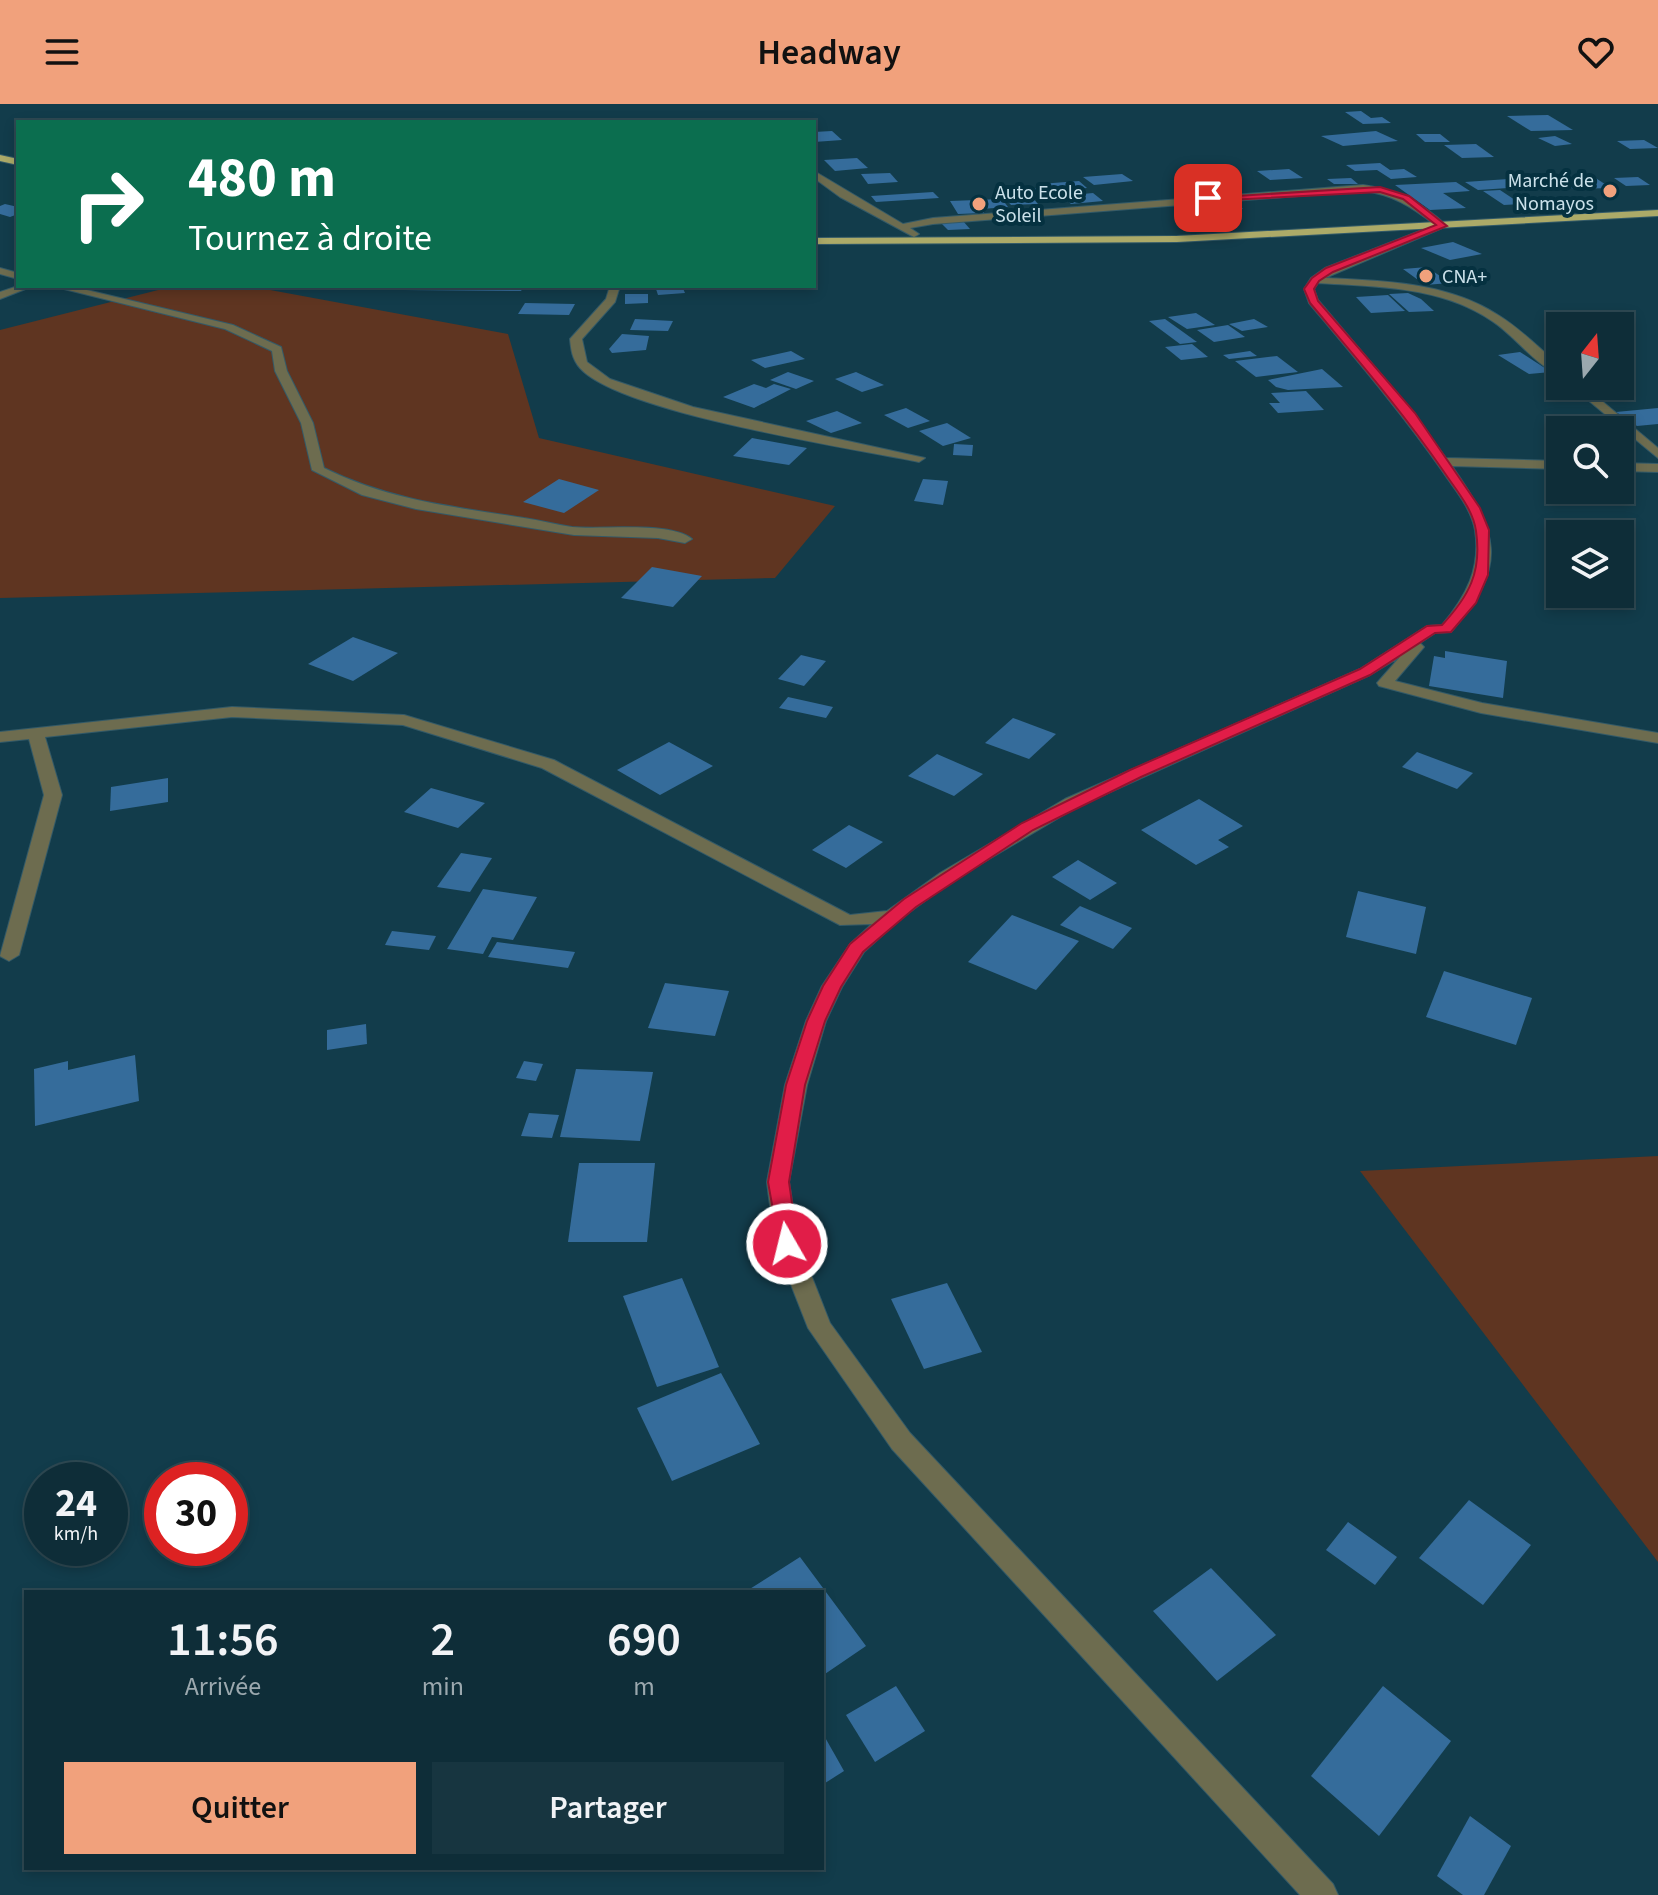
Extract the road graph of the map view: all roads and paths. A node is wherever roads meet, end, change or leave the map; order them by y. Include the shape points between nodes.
1 (816, 175) edge
2 (1658, 213) edge
3 (1442, 226) junction
4 (902, 227) junction
5 (816, 241) edge
6 (928, 241) junction
7 (1315, 280) junction
8 (22, 288) edge
9 (65, 288) edge
10 (614, 288) edge
11 (0, 296) edge
12 (1546, 360) edge
13 (1594, 400) edge
14 (1658, 454) edge
15 (919, 458) dead end
16 (1443, 462) junction
17 (1546, 465) edge
18 (1634, 467) edge
19 (1658, 468) edge
20 (685, 539) dead end
21 (1432, 629) junction
22 (36, 734) junction
23 (0, 737) edge
24 (1658, 738) edge
25 (892, 916) junction
26 (9, 955) dead end
27 (1322, 1895) edge

1 - 4 street
2 - 3 highway
3 - 4 street via 1406,197 1363,188 949,219
3 - 6 highway via 1190,238
3 - 7 street
4 - 6 street
5 - 6 highway
7 - 12 street via 1403,285 1446,295 1492,316
7 - 16 street via 1309,289 1313,301 1411,416
8 - 11 street
9 - 20 street via 229,327 277,349 281,371 307,423 318,470 351,489 455,514 572,531
10 - 15 street via 611,300 576,339 578,356 598,378 667,404
13 - 14 street
16 - 17 street
16 - 21 street via 1474,508 1482,530 1483,564 1470,603 1446,629
18 - 19 street
21 - 24 street via 1385,683 1481,708
21 - 25 street via 1365,672 1071,803 946,877
22 - 23 street
22 - 25 street via 232,712 404,720 548,764 847,921
22 - 26 street via 53,795
25 - 27 street via 857,948 816,1021 796,1085 778,1182 787,1244 820,1328 901,1441

